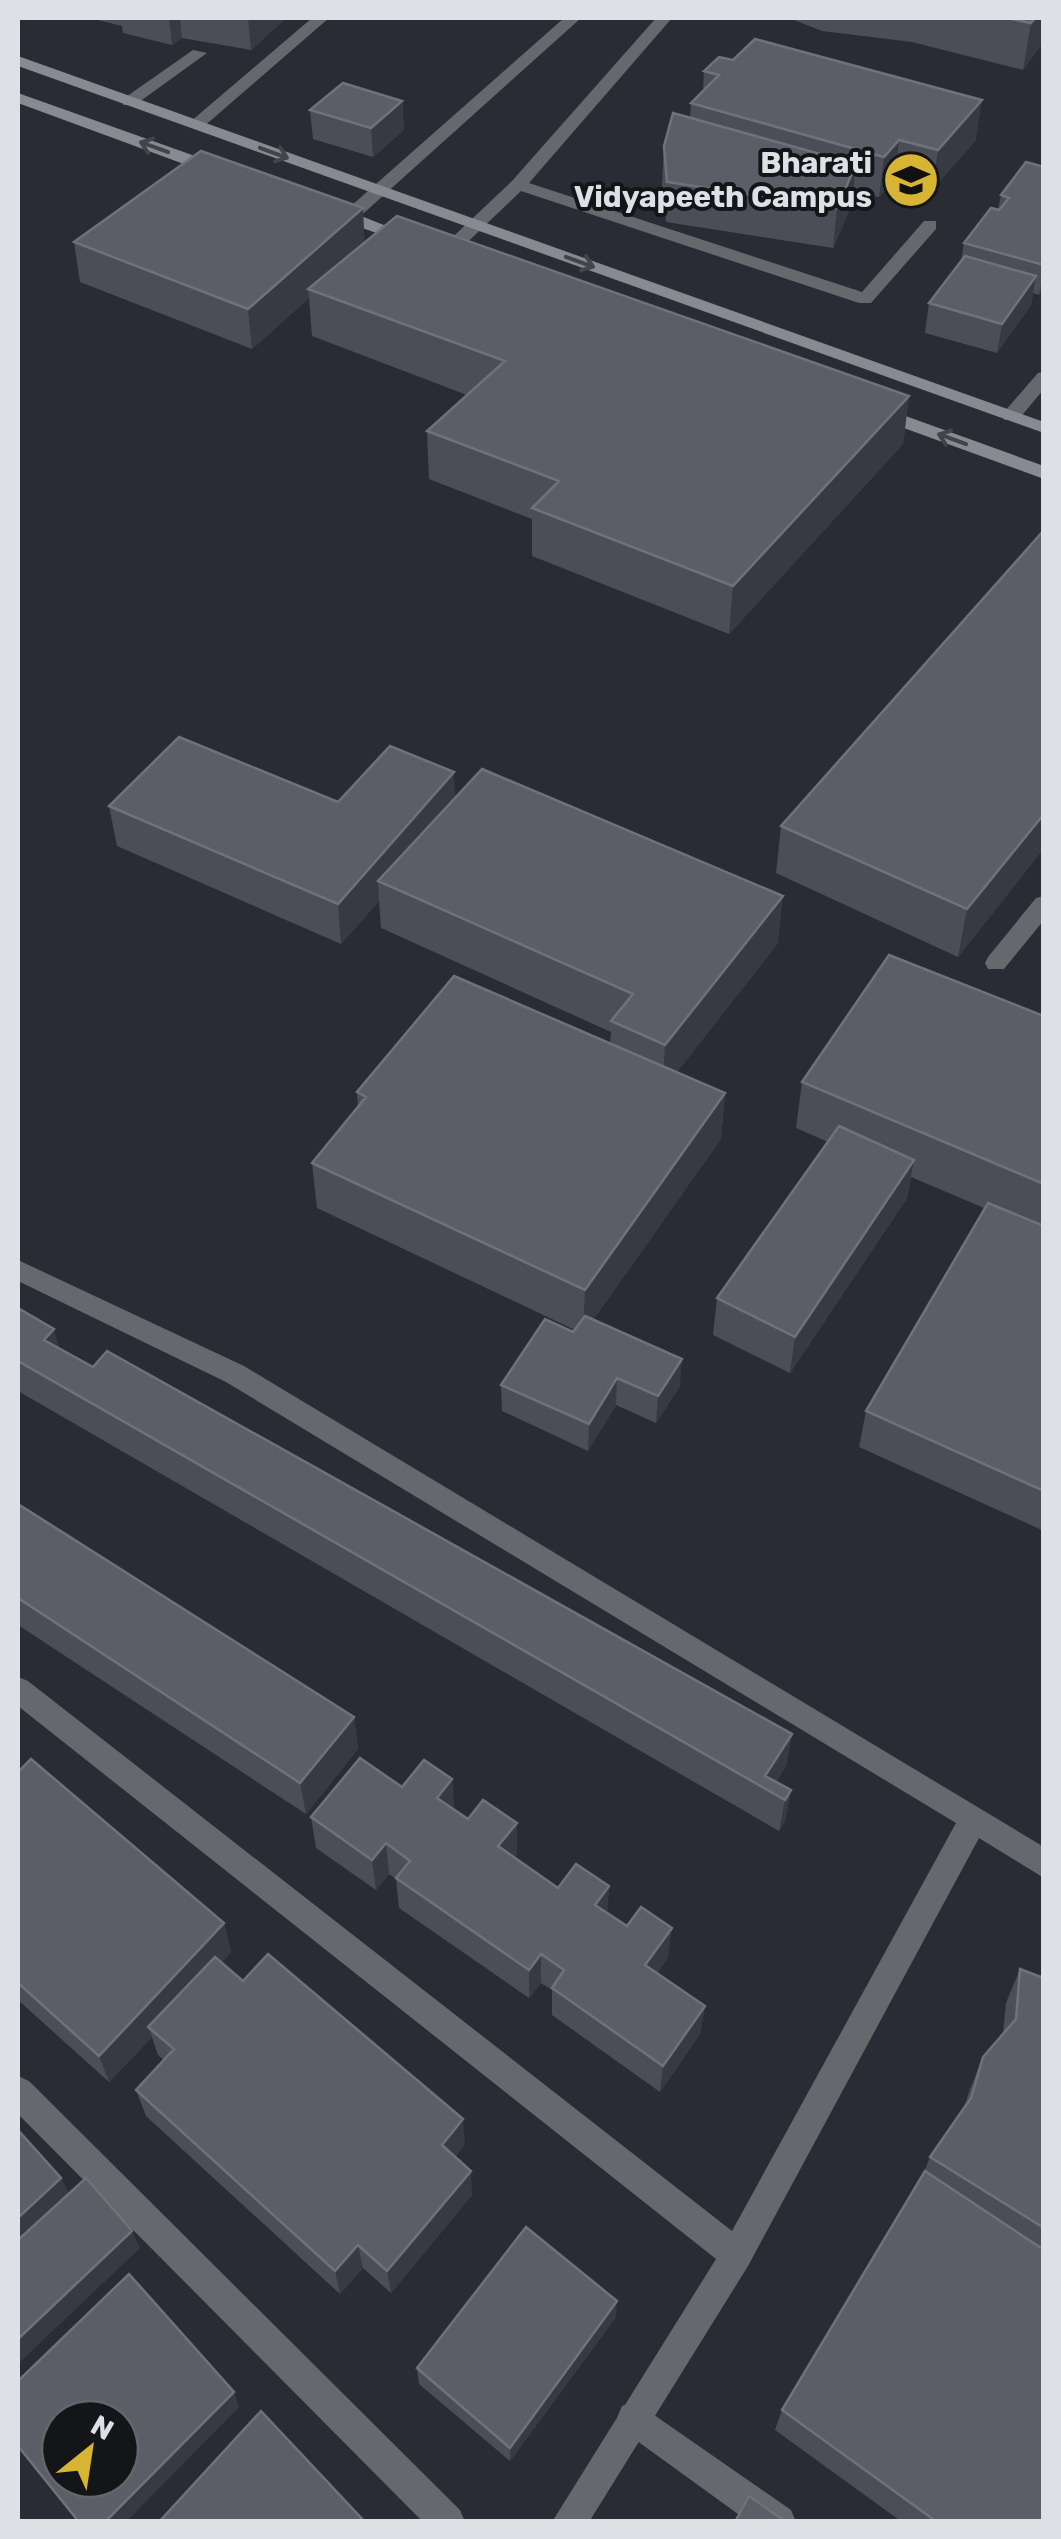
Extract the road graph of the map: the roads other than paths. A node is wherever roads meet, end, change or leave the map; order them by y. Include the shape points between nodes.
1 (321, 18) edge
2 (573, 18) edge
3 (664, 18) edge
4 (198, 53) dead end
5 (18, 61) edge
6 (18, 98) edge
7 (129, 102) junction
8 (196, 125) junction
9 (239, 178) edge
10 (518, 185) junction
11 (382, 191) junction
12 (312, 204) edge
13 (350, 217) junction
14 (478, 226) junction
15 (930, 226) dead end
16 (446, 253) junction
17 (473, 263) edge
18 (1044, 377) edge
19 (858, 404) edge
20 (1011, 416) junction
21 (1044, 428) edge
22 (1044, 472) edge
23 (1044, 904) edge
24 (996, 963) dead end
25 (18, 1270) edge
26 (18, 1690) edge
27 (974, 1818) junction
28 (1044, 1864) edge
29 (18, 2092) edge
30 (737, 2254) junction
31 (634, 2418) junction
32 (448, 2522) edge
33 (569, 2522) edge
34 (778, 2522) edge

1 - 8 street
2 - 11 street
3 - 10 street
4 - 7 street
5 - 7 street
9 -> 6 street
7 - 8 street
8 -> 11 street
10 - 14 street
10 - 15 street via 865,299
11 - 13 street
11 - 14 street
12 - 13 street
13 - 16 street
14 - 16 street
14 -> 20 street
16 - 17 street
18 - 20 street
22 -> 19 street
20 - 21 street
23 - 24 street
25 - 27 street via 235,1374
26 - 30 street
27 - 28 street
27 - 30 street
29 - 32 street
30 - 31 street
31 - 33 street
31 - 34 street

